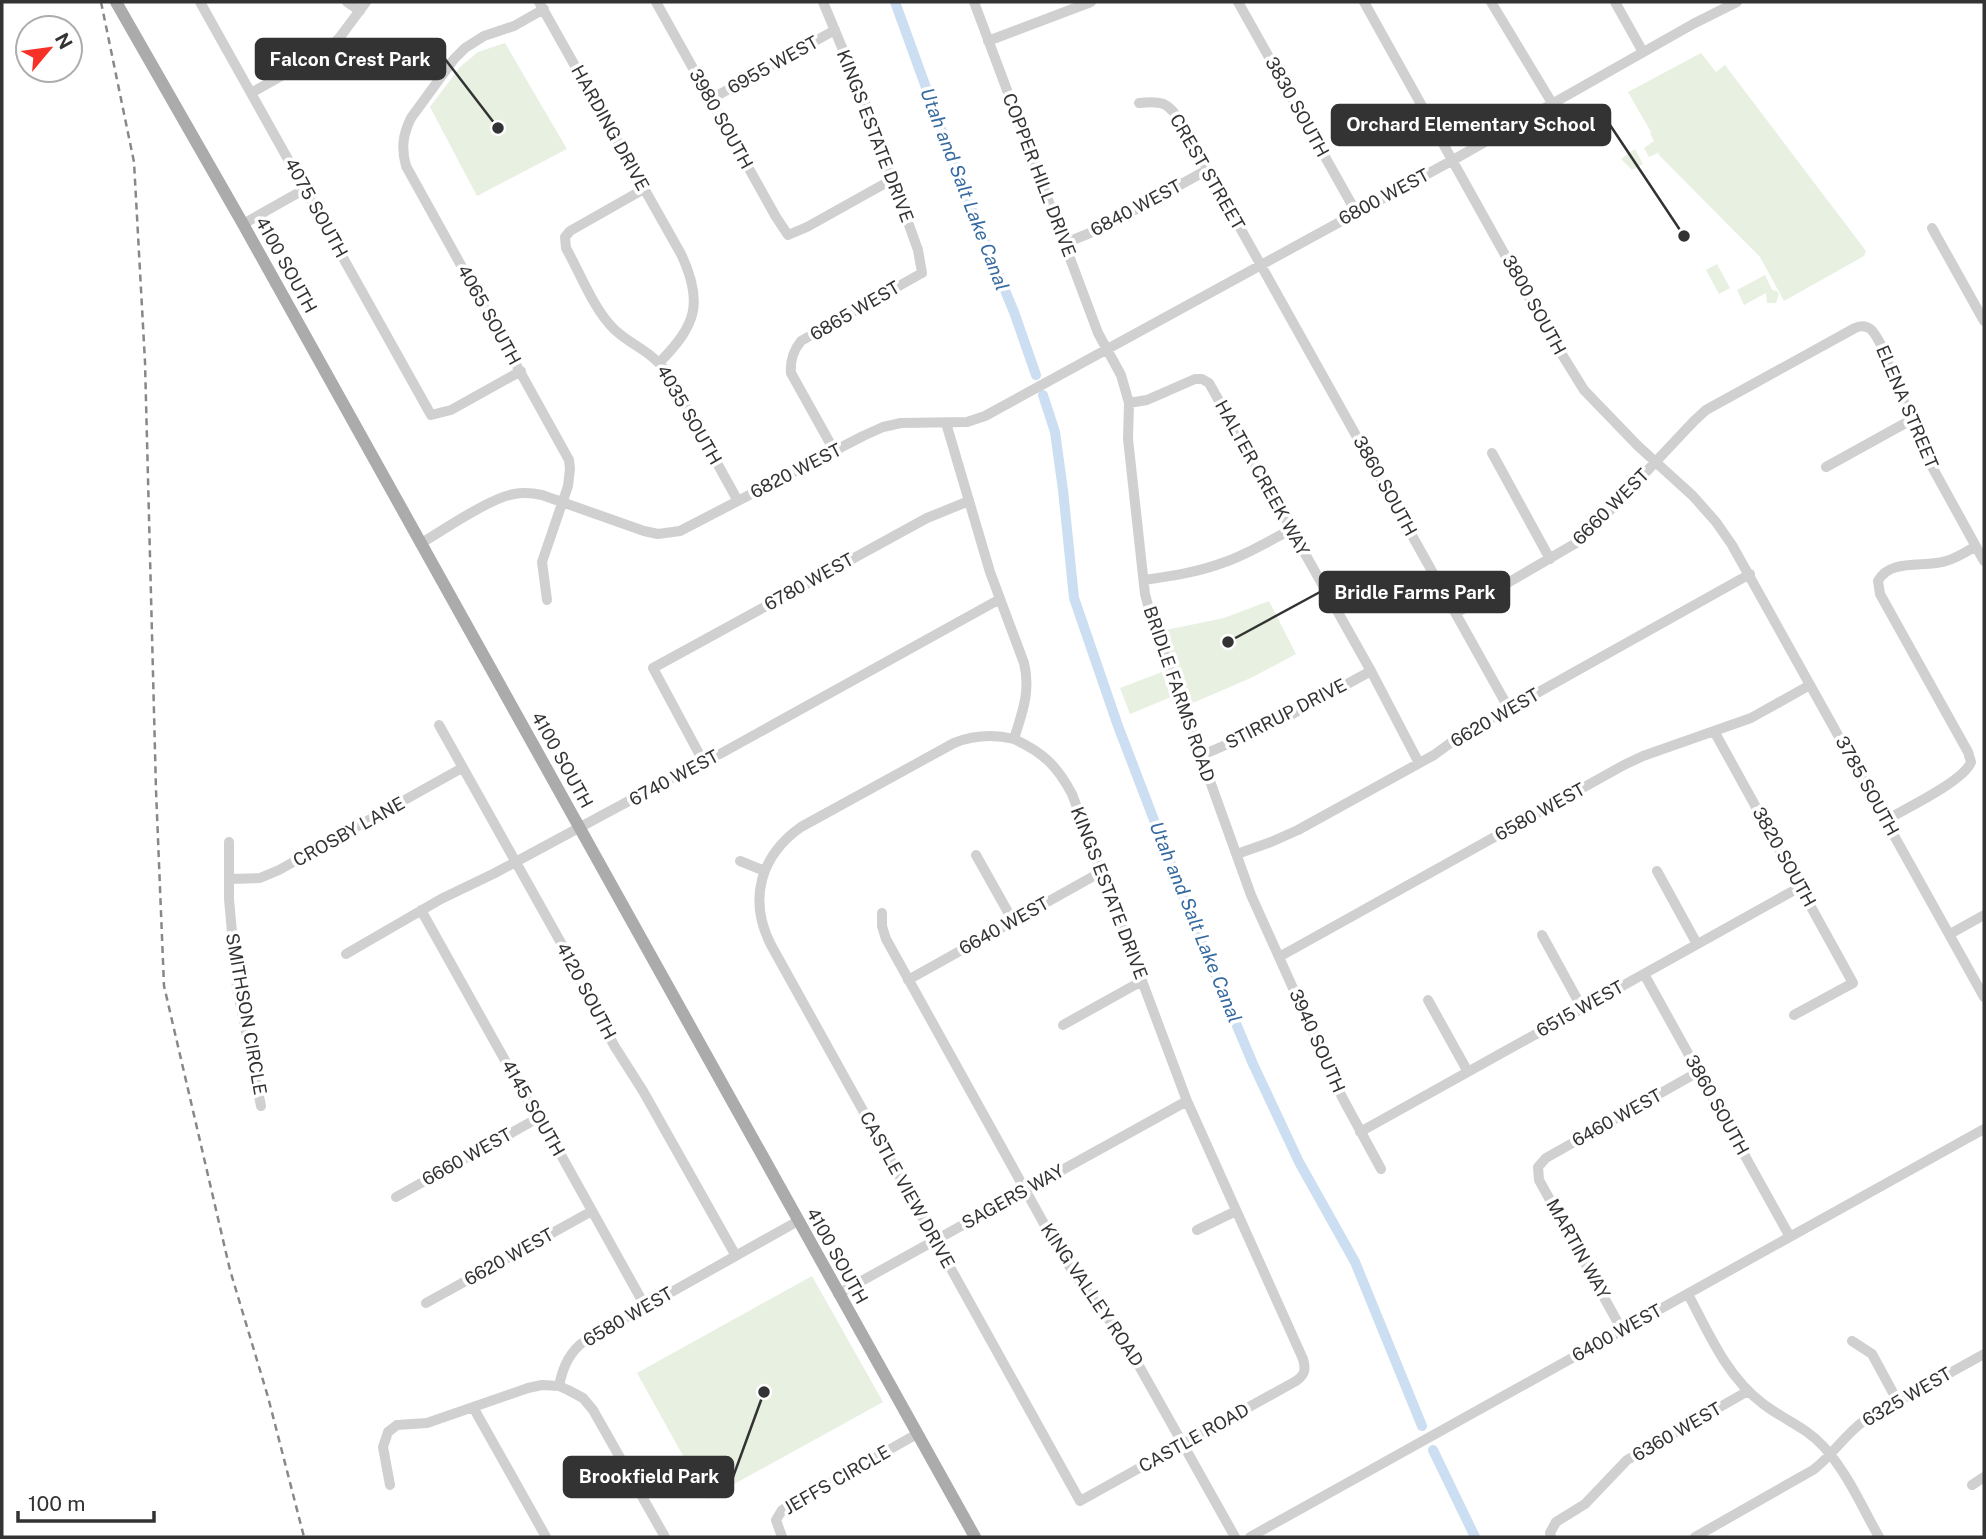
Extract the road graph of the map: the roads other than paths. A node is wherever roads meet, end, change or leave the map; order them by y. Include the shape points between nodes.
1 (116, 2) edge
2 (200, 2) edge
3 (347, 2) edge
4 (656, 2) edge
5 (823, 2) edge
6 (974, 2) edge
7 (1091, 2) edge
8 (1238, 2) edge
9 (1364, 2) edge
10 (1492, 2) edge
11 (1615, 2) edge
12 (1737, 2) edge
13 (542, 5) edge
14 (363, 6) edge
15 (835, 30) junction
16 (988, 41) junction
17 (1643, 52) junction
18 (251, 93) junction
19 (710, 99) junction
20 (1139, 103) dead end
21 (1552, 103) junction
22 (1453, 160) junction
23 (1207, 170) junction
24 (893, 179) junction
25 (644, 189) junction
26 (305, 190) junction
27 (1356, 212) junction
28 (243, 224) junction
29 (1932, 228) dead end
30 (1065, 243) junction
31 (1261, 264) junction
32 (922, 273) joint
33 (1984, 321) edge
34 (1869, 327) joint
35 (1106, 348) junction
36 (660, 362) junction
37 (521, 372) junction
38 (1031, 390) joint
39 (1129, 403) junction
40 (1910, 420) junction
41 (946, 423) junction
42 (835, 452) junction
43 (1492, 453) dead end
44 (1656, 461) junction
45 (1826, 467) dead end
46 (738, 501) junction
47 (562, 502) junction
48 (969, 502) junction
49 (1290, 530) junction
50 (420, 544) junction
51 (1976, 546) junction
52 (1550, 559) junction
53 (1984, 561) edge
54 (1750, 575) junction
55 (1144, 580) junction
56 (547, 600) dead end
57 (1000, 600) junction
58 (1455, 613) junction
59 (1371, 671) junction
60 (1810, 685) junction
61 (1509, 709) junction
62 (439, 725) dead end
63 (1714, 732) junction
64 (1014, 739) junction
65 (1200, 756) junction
66 (703, 761) junction
67 (1419, 763) junction
68 (462, 768) junction
69 (1886, 820) junction
70 (579, 827) junction
71 (229, 842) dead end
72 (1237, 853) junction
73 (976, 855) dead end
74 (740, 861) dead end
75 (516, 862) junction
76 (765, 871) junction
77 (1657, 871) dead end
78 (1101, 872) junction
79 (230, 880) junction
80 (1800, 887) junction
81 (421, 910) junction
82 (1258, 911) joint
83 (882, 913) dead end
84 (1984, 915) edge
85 (1013, 921) junction
86 (1950, 934) junction
87 (1542, 935) dead end
88 (1697, 944) junction
89 (346, 954) dead end
90 (1279, 957) junction
91 (1644, 974) junction
92 (908, 980) junction
93 (1142, 981) junction
94 (1984, 997) edge
95 (1427, 1000) dead end
96 (1582, 1008) junction
97 (1794, 1015) dead end
98 (1063, 1025) dead end
99 (1468, 1072) junction
100 (1699, 1072) junction
101 (1187, 1101) junction
102 (261, 1106) dead end
103 (538, 1118) junction
104 (1984, 1129) edge
105 (1360, 1132) junction
106 (1538, 1167) joint
107 (1381, 1169) dead end
108 (1025, 1190) junction
109 (396, 1197) dead end
110 (592, 1211) junction
111 (1236, 1211) junction
112 (798, 1221) junction
113 (1197, 1230) dead end
114 (1790, 1237) junction
115 (935, 1240) junction
116 (736, 1256) junction
117 (838, 1294) junction
118 (1688, 1294) junction
119 (426, 1303) dead end
120 (645, 1307) junction
121 (1622, 1330) junction
122 (1852, 1341) dead end
123 (1984, 1354) edge
124 (1305, 1372) joint
125 (559, 1386) junction
126 (1748, 1391) junction
127 (1898, 1402) junction
128 (472, 1407) junction
129 (917, 1434) junction
130 (1183, 1444) junction
131 (1830, 1454) junction
132 (1984, 1477) edge
133 (390, 1485) dead end
134 (1972, 1485) dead end
135 (1080, 1501) joint
136 (1550, 1535) edge
137 (546, 1537) edge
138 (665, 1537) edge
139 (782, 1537) edge
140 (975, 1537) edge
141 (1235, 1537) edge
142 (1250, 1537) edge
143 (1695, 1537) edge
144 (1879, 1537) edge

1 - 28 main road, 4100 SOUTH
2 - 18 street, 4075 SOUTH
3 - 14 street
4 - 19 street, 3980 SOUTH
5 - 15 street, KINGS ESTATE DRIVE
6 - 16 street, COPPER HILL DRIVE
7 - 16 street
8 - 27 street, 3830 SOUTH
9 - 22 street, 3800 SOUTH
10 - 21 street
11 - 17 street
12 - 17 street, 6800 WEST
13 - 25 street, HARDING DRIVE
13 - 37 street, 4065 SOUTH via 514,26 484,36 454,58 411,118 402,143 406,166
14 - 18 street via 326,51
15 - 19 street, 6955 WEST
15 - 24 street, KINGS ESTATE DRIVE
16 - 30 street, COPPER HILL DRIVE
17 - 21 street, 6800 WEST
18 - 26 street, 4075 SOUTH
19 - 24 street, 3980 SOUTH via 788,235
20 - 23 street, CREST STREET via 1158,102 1170,108
21 - 22 street, 6800 WEST
22 - 27 street, 6800 WEST
22 - 44 street, 3800 SOUTH via 1571,371 1595,404
23 - 30 street, 6840 WEST via 1100,229
23 - 31 street, CREST STREET
24 - 32 street, KINGS ESTATE DRIVE
25 - 36 street, HARDING DRIVE via 692,278 694,299 685,333
25 - 36 street, 4035 SOUTH via 575,228 564,241 606,320
26 - 28 street
26 - 37 street, 4075 SOUTH via 431,415 451,410
27 - 31 street, 6800 WEST
28 - 50 main road, 4100 SOUTH
29 - 33 street
30 - 35 street, COPPER HILL DRIVE
31 - 35 street, 6800 WEST
31 - 58 street, 3860 SOUTH
32 - 42 street, 6865 WEST via 808,337 793,355 791,373
34 - 40 street, ELENA STREET via 1890,363
34 - 44 street, 6660 WEST via 1855,328 1712,406
35 - 38 street, 6800 WEST
35 - 39 street, BRIDLE FARMS ROAD
36 - 46 street, 4035 SOUTH
37 - 47 street, 4065 SOUTH via 569,460
38 - 41 street, 6820 WEST via 985,416
39 - 49 street, HALTER CREEK WAY via 1202,379 1211,387
39 - 55 street, BRIDLE FARMS ROAD via 1128,439
40 - 45 street
40 - 51 street, ELENA STREET
41 - 42 street, 6820 WEST via 883,427
41 - 48 street
42 - 46 street, 6820 WEST
43 - 52 street
44 - 52 street, 6660 WEST via 1583,539
44 - 54 street, 3800 SOUTH via 1716,522
46 - 47 street, 6820 WEST via 680,531 658,534
47 - 50 street via 542,495 512,494
47 - 56 street, 4065 SOUTH via 542,562
48 - 57 street
48 - 66 street, 6780 WEST via 927,517 653,668
49 - 55 street via 1223,563
49 - 59 street, HALTER CREEK WAY
50 - 70 main road, 4100 SOUTH
51 - 53 street, ELENA STREET
51 - 69 street via 1946,561 1904,566 1879,577 1880,594 1970,762 1952,781
52 - 58 street, 6660 WEST
54 - 60 street, 3785 SOUTH
54 - 61 street, 6620 WEST
55 - 65 street, BRIDLE FARMS ROAD via 1152,620
57 - 64 street via 1028,678 1026,703
57 - 66 street, 6740 WEST
58 - 61 street, 3860 SOUTH
59 - 65 street, STIRRUP DRIVE via 1266,728
59 - 67 street, HALTER CREEK WAY
60 - 63 street, 6580 WEST via 1751,718
60 - 69 street, 3785 SOUTH
61 - 67 street, 6620 WEST
62 - 68 street, 4120 SOUTH
63 - 80 street, 3820 SOUTH
63 - 90 street, 6580 WEST via 1633,761
64 - 76 street, CASTLE VIEW DRIVE via 978,736 947,746 802,827 781,845
64 - 78 street, KINGS ESTATE DRIVE via 1034,748 1062,775
65 - 72 street, BRIDLE FARMS ROAD
66 - 70 street, 6740 WEST
67 - 72 street, 6620 WEST via 1290,834
68 - 75 street, 4120 SOUTH
68 - 79 street, CROSBY LANE via 279,870 260,878
69 - 86 street, 3785 SOUTH
70 - 75 street, 6740 WEST
70 - 112 main road, 4100 SOUTH
71 - 79 street, SMITHSON CIRCLE
72 - 82 street, BRIDLE FARMS ROAD
73 - 85 street
74 - 76 street
75 - 81 street, 6740 WEST
75 - 116 street, 4120 SOUTH via 615,1047
76 - 115 street, CASTLE VIEW DRIVE via 760,908 766,936
77 - 88 street
78 - 85 street, 6640 WEST
78 - 93 street, KINGS ESTATE DRIVE
79 - 102 street, SMITHSON CIRCLE via 237,988
80 - 88 street, 6515 WEST
80 - 97 street, 3820 SOUTH via 1853,983
81 - 89 street, 6740 WEST
81 - 103 street, 4145 SOUTH
82 - 90 street, 3940 SOUTH
83 - 92 street, KING VALLEY ROAD via 886,939
84 - 86 street
85 - 92 street, 6640 WEST
86 - 94 street, 3785 SOUTH
87 - 96 street
88 - 91 street, 6515 WEST
90 - 105 street, 3940 SOUTH
91 - 96 street, 6515 WEST
91 - 100 street, 3860 SOUTH
92 - 108 street, KING VALLEY ROAD
93 - 98 street
93 - 101 street, KINGS ESTATE DRIVE
95 - 99 street
96 - 99 street, 6515 WEST
99 - 105 street, 6515 WEST
100 - 106 street, 6460 WEST via 1546,1158
100 - 114 street, 3860 SOUTH
101 - 108 street, SAGERS WAY
101 - 111 street, KINGS ESTATE DRIVE
103 - 109 street, 6660 WEST
103 - 110 street, 4145 SOUTH
104 - 114 street, 6400 WEST
105 - 107 street, 3940 SOUTH
106 - 121 street, MARTIN WAY via 1539,1180
108 - 115 street, SAGERS WAY
108 - 130 street, KING VALLEY ROAD via 1063,1258 1129,1348
110 - 119 street, 6620 WEST
110 - 120 street, 4145 SOUTH
111 - 113 street
111 - 124 street, KINGS ESTATE DRIVE
112 - 116 street, 6580 WEST
112 - 117 main road, 4100 SOUTH
114 - 118 street, 6400 WEST
115 - 117 street, SAGERS WAY
115 - 135 street, CASTLE VIEW DRIVE
116 - 120 street, 6580 WEST
117 - 129 main road, 4100 SOUTH
118 - 121 street, 6400 WEST
118 - 126 street via 1731,1372
120 - 125 street, 6580 WEST via 581,1343 567,1360
121 - 142 street, 6400 WEST
122 - 127 street via 1872,1354
123 - 127 street, 6325 WEST
124 - 130 street, CASTLE ROAD
125 - 128 street via 536,1386
125 - 138 street via 583,1398 593,1410
126 - 131 street via 1806,1431
126 - 136 street, 6360 WEST via 1627,1460 1585,1504 1556,1522
127 - 131 street, 6325 WEST via 1860,1423
128 - 133 street via 391,1429 383,1447
128 - 137 street
129 - 139 street, JEFFS CIRCLE via 782,1510 776,1520
129 - 140 main road, 4100 SOUTH
130 - 135 street, CASTLE ROAD
130 - 141 street, KING VALLEY ROAD
131 - 143 street, 6325 WEST via 1809,1473
131 - 144 street
132 - 134 street

